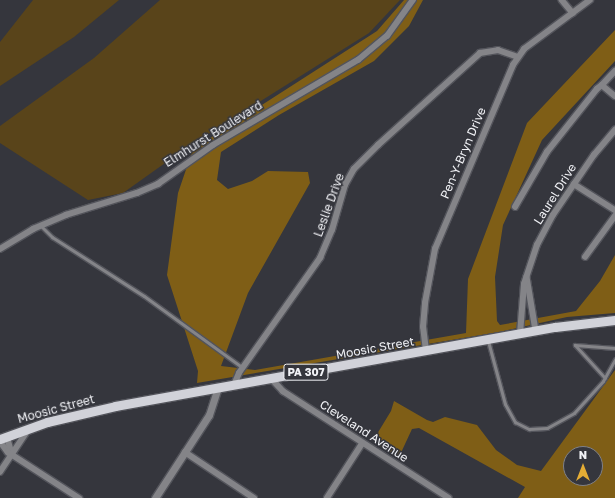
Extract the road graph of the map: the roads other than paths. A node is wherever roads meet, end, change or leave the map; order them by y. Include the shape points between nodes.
1 (413, 0) edge
2 (562, 0) edge
3 (590, 0) edge
4 (573, 13) junction
5 (518, 57) junction
6 (615, 71) edge
7 (602, 85) junction
8 (615, 96) edge
9 (615, 130) edge
10 (574, 184) junction
11 (515, 207) dead end
12 (615, 210) edge
13 (615, 216) edge
14 (40, 226) junction
15 (0, 249) edge
16 (585, 257) dead end
17 (527, 276) junction
18 (615, 320) edge
19 (536, 331) junction
20 (520, 334) junction
21 (488, 339) junction
22 (615, 348) edge
23 (426, 351) junction
24 (615, 359) edge
25 (243, 368) junction
26 (271, 378) junction
27 (605, 378) junction
28 (234, 385) junction
29 (218, 388) junction
30 (29, 428) junction
31 (2, 438) edge
32 (362, 444) junction
33 (185, 452) junction
34 (12, 454) junction
35 (0, 472) edge
36 (79, 498) edge
37 (155, 498) edge
38 (254, 498) edge
39 (327, 498) edge
40 (449, 498) edge

1 - 14 street, Elmhurst Boulevard via 387,36 358,60 213,145 158,184 137,193 87,207
2 - 4 street
3 - 4 street, Pen-Y-Bryn Drive
4 - 5 street, Pen-Y-Bryn Drive
5 - 23 street, Pen-Y-Bryn Drive via 469,164 435,250 425,303 423,327
5 - 25 street, Leslie Drive via 498,50 480,53 354,170 320,258
6 - 7 street
7 - 8 street
7 - 11 street via 547,152
9 - 10 street, Laurel Drive
10 - 12 street
10 - 17 street, Laurel Drive via 537,245
13 - 16 street
14 - 15 street, Elmhurst Boulevard
14 - 25 lane via 52,237 144,296
17 - 19 street
17 - 20 street, Laurel Drive via 524,284
18 - 19 main road, Moosic Street / PA 307
19 - 20 main road, Moosic Street / PA 307
20 - 21 main road, Moosic Street / PA 307
21 - 23 main road, Moosic Street / PA 307
21 - 27 lane via 505,404 515,422 529,430 547,428 574,413
22 - 27 lane via 575,345
23 - 26 main road, Moosic Street / PA 307
24 - 27 lane
25 - 28 street, Leslie Drive
26 - 28 main road, Moosic Street / PA 307
26 - 32 street, Cleveland Avenue via 283,392
28 - 29 main road, Moosic Street / PA 307
29 - 30 main road, Moosic Street / PA 307 via 92,411
29 - 33 street via 209,415
30 - 31 main road, Moosic Street / PA 307
30 - 34 street
31 - 34 street
31 - 34 street
32 - 39 street
32 - 40 street, Cleveland Avenue
33 - 37 street
33 - 38 street
34 - 35 street
34 - 36 street

